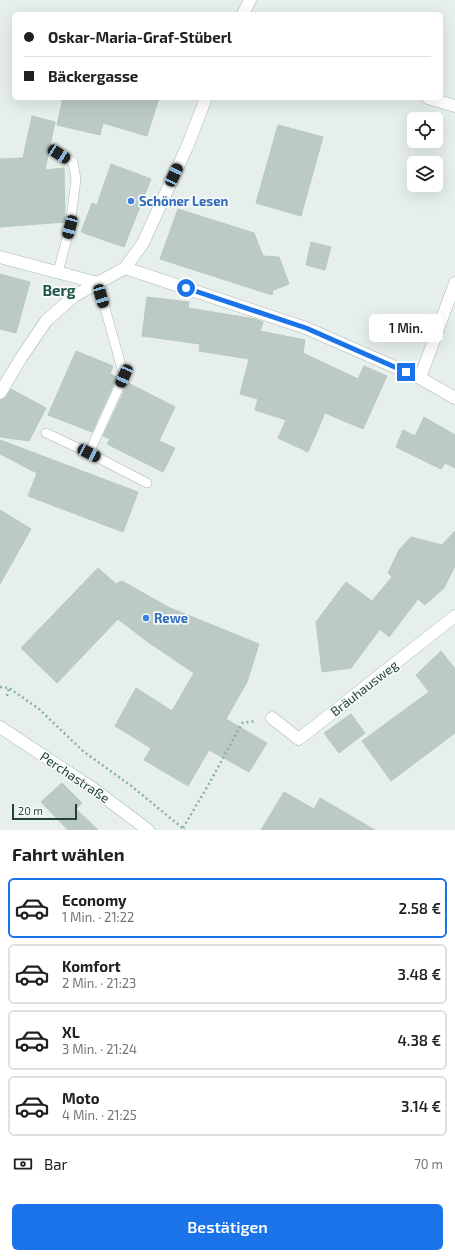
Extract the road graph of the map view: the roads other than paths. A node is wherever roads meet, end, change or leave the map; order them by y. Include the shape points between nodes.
1 (247, 1) edge
2 (244, 12) edge
3 (205, 100) edge
4 (435, 100) edge
5 (455, 106) edge
6 (59, 154) dead end
7 (0, 257) edge
8 (125, 268) junction
9 (58, 272) junction
10 (98, 282) junction
11 (455, 283) edge
12 (420, 378) junction
13 (0, 393) edge
14 (455, 398) edge
15 (46, 433) dead end
16 (89, 453) junction
17 (147, 483) dead end
18 (455, 616) edge
19 (272, 718) road end
20 (0, 727) edge
21 (148, 830) edge

1 - 2 street
3 - 8 street via 143,244
4 - 5 street
6 - 9 lane via 73,162 76,179 70,227
7 - 9 street
8 - 10 street
8 - 12 street via 306,328
9 - 10 street
10 - 13 street via 74,296 46,322
10 - 16 lane via 124,376
11 - 12 street
12 - 14 street
15 - 16 lane
16 - 17 lane
18 - 19 street, Bräuhausweg via 300,739
20 - 21 street, Perchastraße via 95,790

